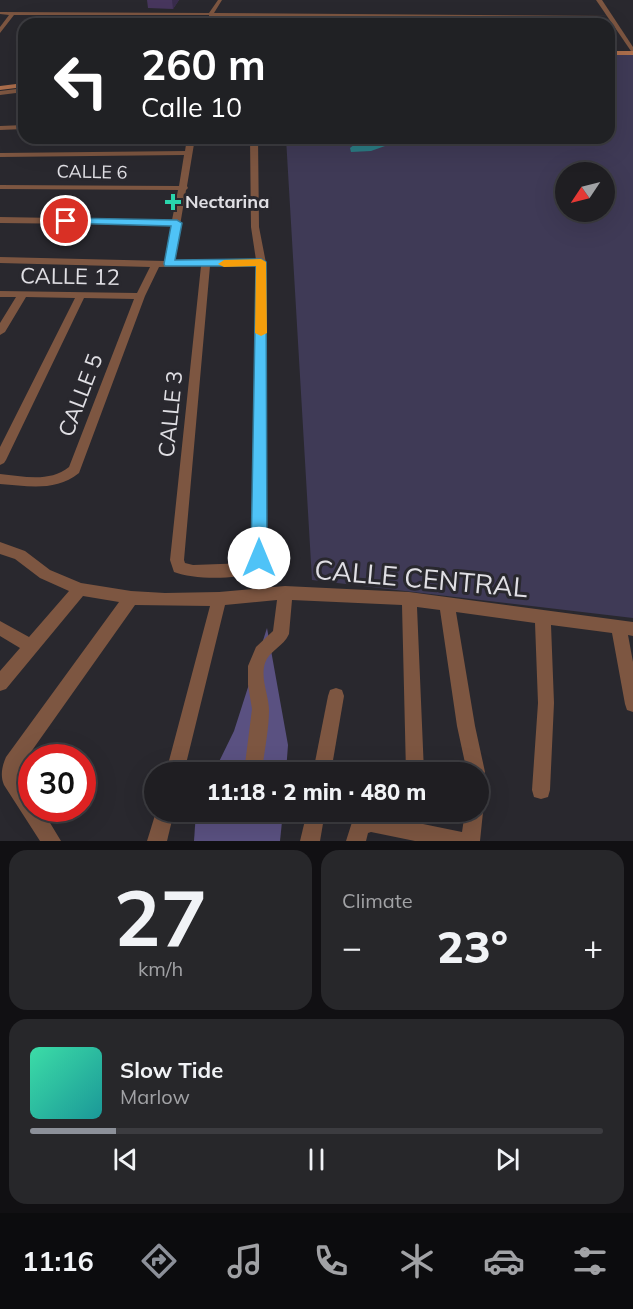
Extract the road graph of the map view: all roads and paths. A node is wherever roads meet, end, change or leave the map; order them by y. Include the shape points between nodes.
1 (220, 0) edge
2 (599, 0) edge
3 (0, 13) edge
4 (13, 13) junction
5 (108, 14) junction
6 (212, 14) junction
7 (612, 16) joint
8 (107, 18) edge
9 (212, 18) edge
10 (615, 21) edge
11 (0, 31) edge
12 (615, 53) edge
13 (633, 53) edge
14 (18, 86) edge
15 (0, 88) edge
16 (18, 91) edge
17 (0, 93) edge
18 (18, 126) edge
19 (0, 128) edge
20 (190, 144) edge
21 (254, 144) edge
22 (189, 153) junction
23 (0, 155) edge
24 (0, 187) edge
25 (184, 188) junction
26 (0, 220) edge
27 (177, 223) junction
28 (0, 260) edge
29 (261, 262) junction
30 (156, 264) junction
31 (169, 264) junction
32 (206, 264) junction
33 (0, 294) edge
34 (22, 295) junction
35 (81, 296) junction
36 (140, 296) junction
37 (0, 332) edge
38 (0, 460) edge
39 (0, 479) edge
40 (0, 548) edge
41 (80, 589) junction
42 (285, 593) junction
43 (131, 598) junction
44 (219, 599) junction
45 (410, 599) junction
46 (447, 603) junction
47 (542, 616) junction
48 (625, 627) edge
49 (0, 628) edge
50 (31, 646) junction
51 (0, 683) edge
52 (336, 696) dead end
53 (633, 704) edge
54 (178, 762) edge
55 (255, 762) edge
56 (324, 762) edge
57 (415, 762) edge
58 (474, 762) edge
59 (541, 790) dead end
60 (162, 822) edge
61 (314, 822) edge
62 (370, 822) edge
63 (416, 822) edge
64 (473, 822) edge
65 (51, 841) edge
66 (157, 841) edge
67 (310, 841) edge
68 (356, 841) edge
69 (460, 841) edge
70 (471, 841) edge

1 - 6 street
2 - 7 street
3 - 4 street
4 - 5 street
4 - 11 street
5 - 6 street
5 - 8 street
6 - 7 street
6 - 9 street
10 - 13 street
12 - 13 main road
14 - 15 main road
16 - 17 street
18 - 19 street
20 - 22 street
21 - 29 street via 255,227
22 - 23 street
22 - 25 street
24 - 25 street, CALLE 6
25 - 27 street
26 - 27 street
27 - 31 street
28 - 30 street
29 - 32 street
29 - 32 street, CALLE 3 via 259,558 250,569 193,571 179,567 177,552
30 - 31 street
30 - 36 street, CALLE 5
31 - 32 street
33 - 34 street, CALLE 12
34 - 35 street, CALLE 12
34 - 37 street
35 - 36 street, CALLE 12
35 - 38 street
36 - 39 street, CALLE 5 via 74,470 54,482
40 - 41 street, CALLE CENTRAL
41 - 43 street, CALLE CENTRAL
41 - 50 street
42 - 44 street, CALLE CENTRAL
42 - 45 street, CALLE CENTRAL
42 - 55 street via 281,634 262,652 256,666 261,709
43 - 44 street, CALLE CENTRAL
43 - 65 street via 12,763 10,778
44 - 54 street
45 - 46 street, CALLE CENTRAL
45 - 57 street
46 - 47 street, CALLE CENTRAL
46 - 58 street
47 - 48 street, CALLE CENTRAL
47 - 59 street via 547,693
48 - 53 street
49 - 50 street
50 - 51 street
52 - 56 street
60 - 66 street
61 - 67 street
62 - 68 street via 360,825
63 - 69 street
64 - 70 street

